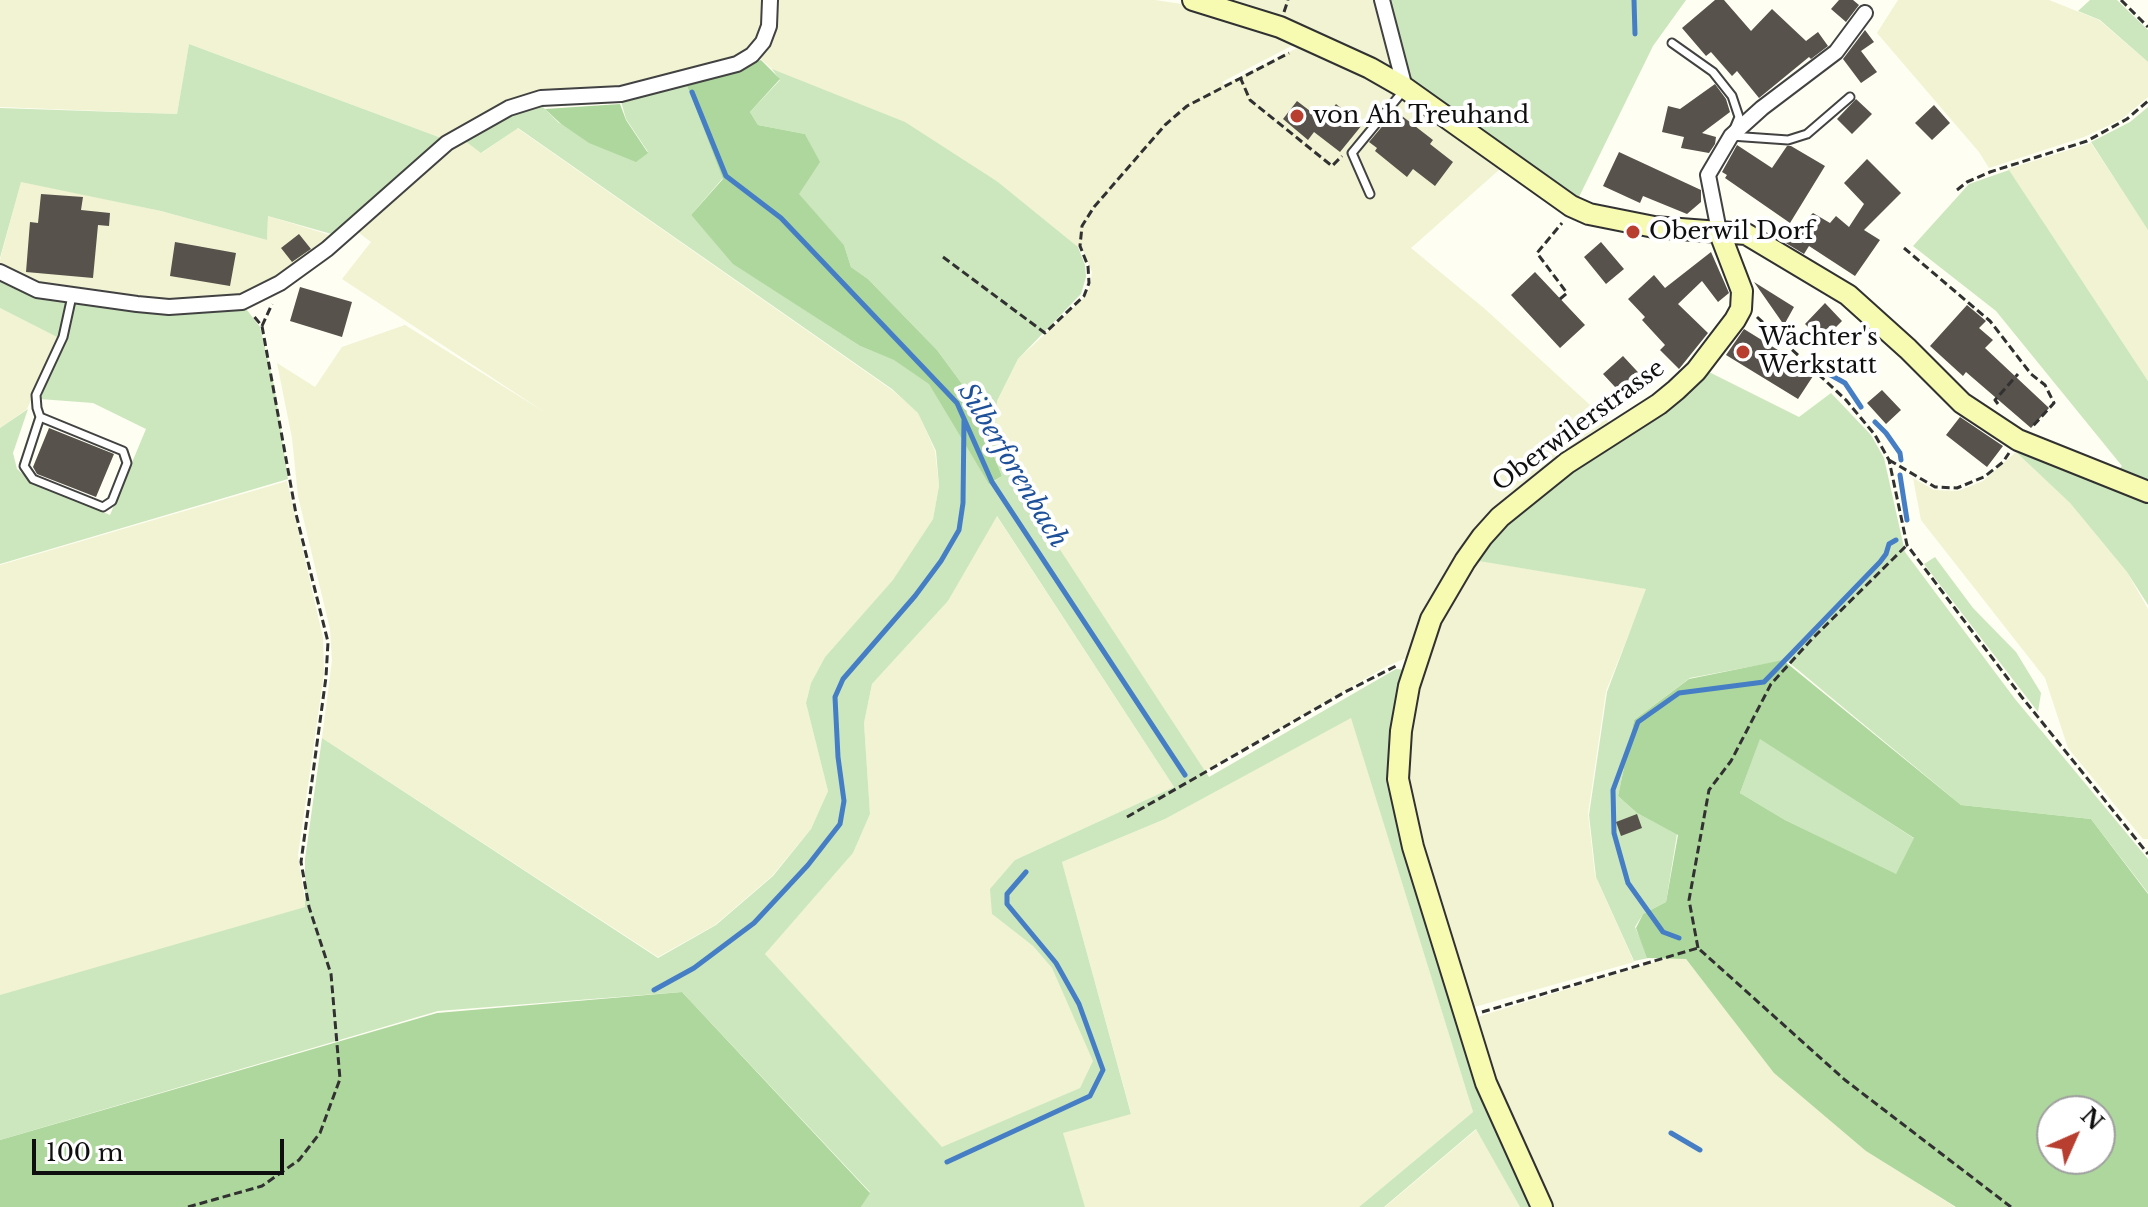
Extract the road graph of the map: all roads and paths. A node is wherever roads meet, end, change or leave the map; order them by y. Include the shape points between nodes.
1 (770, 0) edge
2 (1193, 0) edge
3 (1382, 0) edge
4 (2121, 0) edge
5 (1865, 13) dead end
6 (2148, 27) edge
7 (1314, 40) junction
8 (1672, 43) dead end
9 (1240, 77) junction
10 (1405, 88) junction
11 (1850, 97) dead end
12 (2148, 101) edge
13 (1731, 136) junction
14 (1352, 153) junction
15 (1957, 190) dead end
16 (1370, 194) dead end
17 (1557, 229) dead end
18 (1719, 231) junction
19 (1904, 248) dead end
20 (943, 257) dead end
21 (0, 272) edge
22 (72, 296) junction
23 (1560, 299) dead end
24 (242, 302) junction
25 (1741, 305) junction
26 (2018, 374) dead end
27 (40, 417) junction
28 (1985, 419) junction
29 (2024, 436) junction
30 (1889, 460) junction
31 (2148, 492) edge
32 (1907, 545) junction
33 (1415, 664) junction
34 (1127, 817) dead end
35 (2148, 845) edge
36 (2142, 847) junction
37 (2148, 854) edge
38 (1698, 948) junction
39 (1467, 1017) junction
40 (188, 1207) edge
41 (1542, 1207) edge
42 (2011, 1207) edge

1 - 24 street via 763,42 737,64 621,94 541,98 509,108 447,143 327,249
2 - 7 street
3 - 10 street
4 - 6 path
5 - 13 street via 1836,52
7 - 9 path
7 - 10 street
8 - 13 lane via 1713,72 1732,96 1739,117
9 - 14 path via 1250,100 1332,166
9 - 20 path via 1187,106 1165,125 1094,207 1082,226 1080,246 1089,283 1084,296 1045,333
10 - 14 lane
10 - 18 street via 1574,208 1623,223
11 - 13 lane via 1807,134 1788,140
12 - 15 path via 2087,141 1990,172
13 - 18 street via 1708,175
14 - 16 lane
17 - 23 path via 1537,253 1567,293
18 - 25 street via 1739,282
18 - 28 street via 1746,234 1848,295
19 - 29 path via 1990,321 2045,385 2054,403
21 - 22 street via 37,290
22 - 24 street via 169,307
22 - 27 lane via 63,337 36,395
24 - 40 path via 262,326 296,514 328,642 301,862 331,974 340,1079 320,1133 299,1160 262,1186
25 - 30 path via 1846,400
25 - 33 street, Oberwilerstrasse via 1724,337 1676,390 1567,463 1500,517 1449,587
26 - 28 path
27 - 27 lane via 123,451 127,463 112,501 103,507 33,479 24,466
28 - 29 street
29 - 30 path via 1984,477 1957,488 1935,487
29 - 31 street
30 - 32 path
32 - 36 path
32 - 38 path via 1771,684 1731,761 1709,790 1689,900
33 - 34 path via 1399,665 1345,692
33 - 39 street, Oberwilerstrasse via 1401,731 1398,779 1413,847
35 - 36 path
36 - 37 path
38 - 39 path
38 - 42 path via 1845,1080
39 - 41 street, Oberwilerstrasse via 1497,1112

